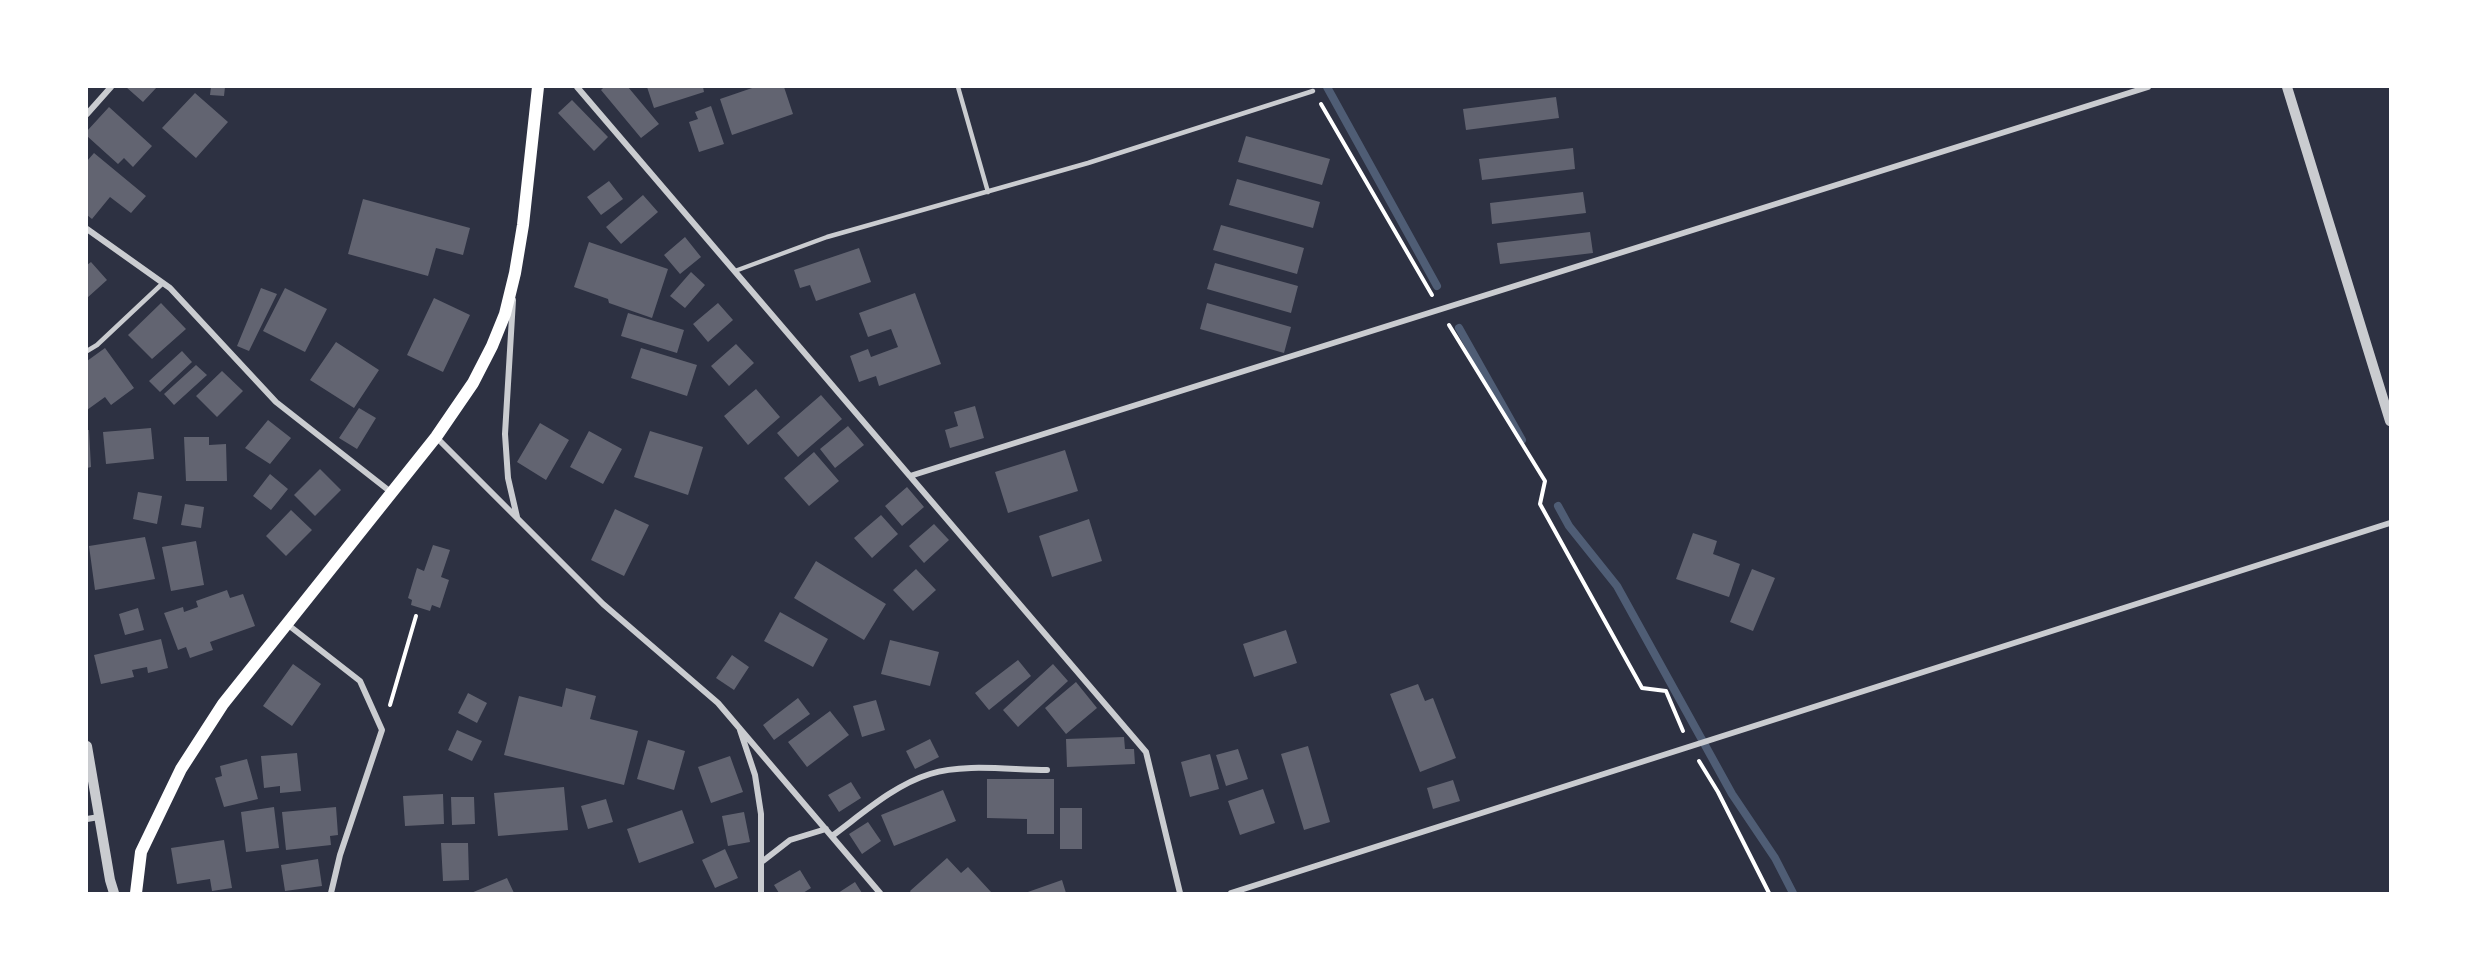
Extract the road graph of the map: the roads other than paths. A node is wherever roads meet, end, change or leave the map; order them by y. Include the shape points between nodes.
1 (111, 87) edge
2 (538, 87) edge
3 (578, 87) edge
4 (958, 87) edge
5 (2148, 87) edge
6 (2287, 87) edge
7 (1313, 91) road end
8 (87, 114) edge
9 (988, 192) junction
10 (87, 229) edge
11 (735, 271) junction
12 (515, 273) junction
13 (163, 283) junction
14 (87, 351) edge
15 (2390, 421) edge
16 (436, 437) junction
17 (910, 476) junction
18 (392, 493) junction
19 (517, 518) junction
20 (2390, 523) edge
21 (287, 624) junction
22 (739, 726) junction
23 (87, 746) edge
24 (1047, 770) dead end
25 (99, 817) junction
26 (87, 819) edge
27 (826, 828) junction
28 (832, 836) junction
29 (763, 861) junction
30 (114, 893) edge
31 (136, 893) edge
32 (331, 893) edge
33 (761, 893) edge
34 (879, 893) edge
35 (1180, 893) edge
36 (1231, 893) edge

1 - 8 street
2 - 12 main road
3 - 11 street
4 - 9 lane
5 - 17 street
6 - 15 street
7 - 9 lane
9 - 11 lane via 827,237
10 - 13 street
11 - 17 street
12 - 16 main road via 492,346 473,383
12 - 19 street via 505,434 508,478
13 - 14 lane
13 - 18 street via 276,402
16 - 18 main road
16 - 19 street
17 - 35 street via 1146,752
18 - 21 main road
19 - 22 street via 603,604 718,703
20 - 36 street
21 - 31 main road via 223,704 181,769 141,852
21 - 32 street via 360,681 382,730
22 - 27 street
22 - 29 street via 756,775
23 - 25 street
24 - 28 street via 957,769 931,774 905,785
25 - 26 street
25 - 30 street
27 - 28 street
27 - 29 street via 790,840
28 - 34 street
29 - 33 street

